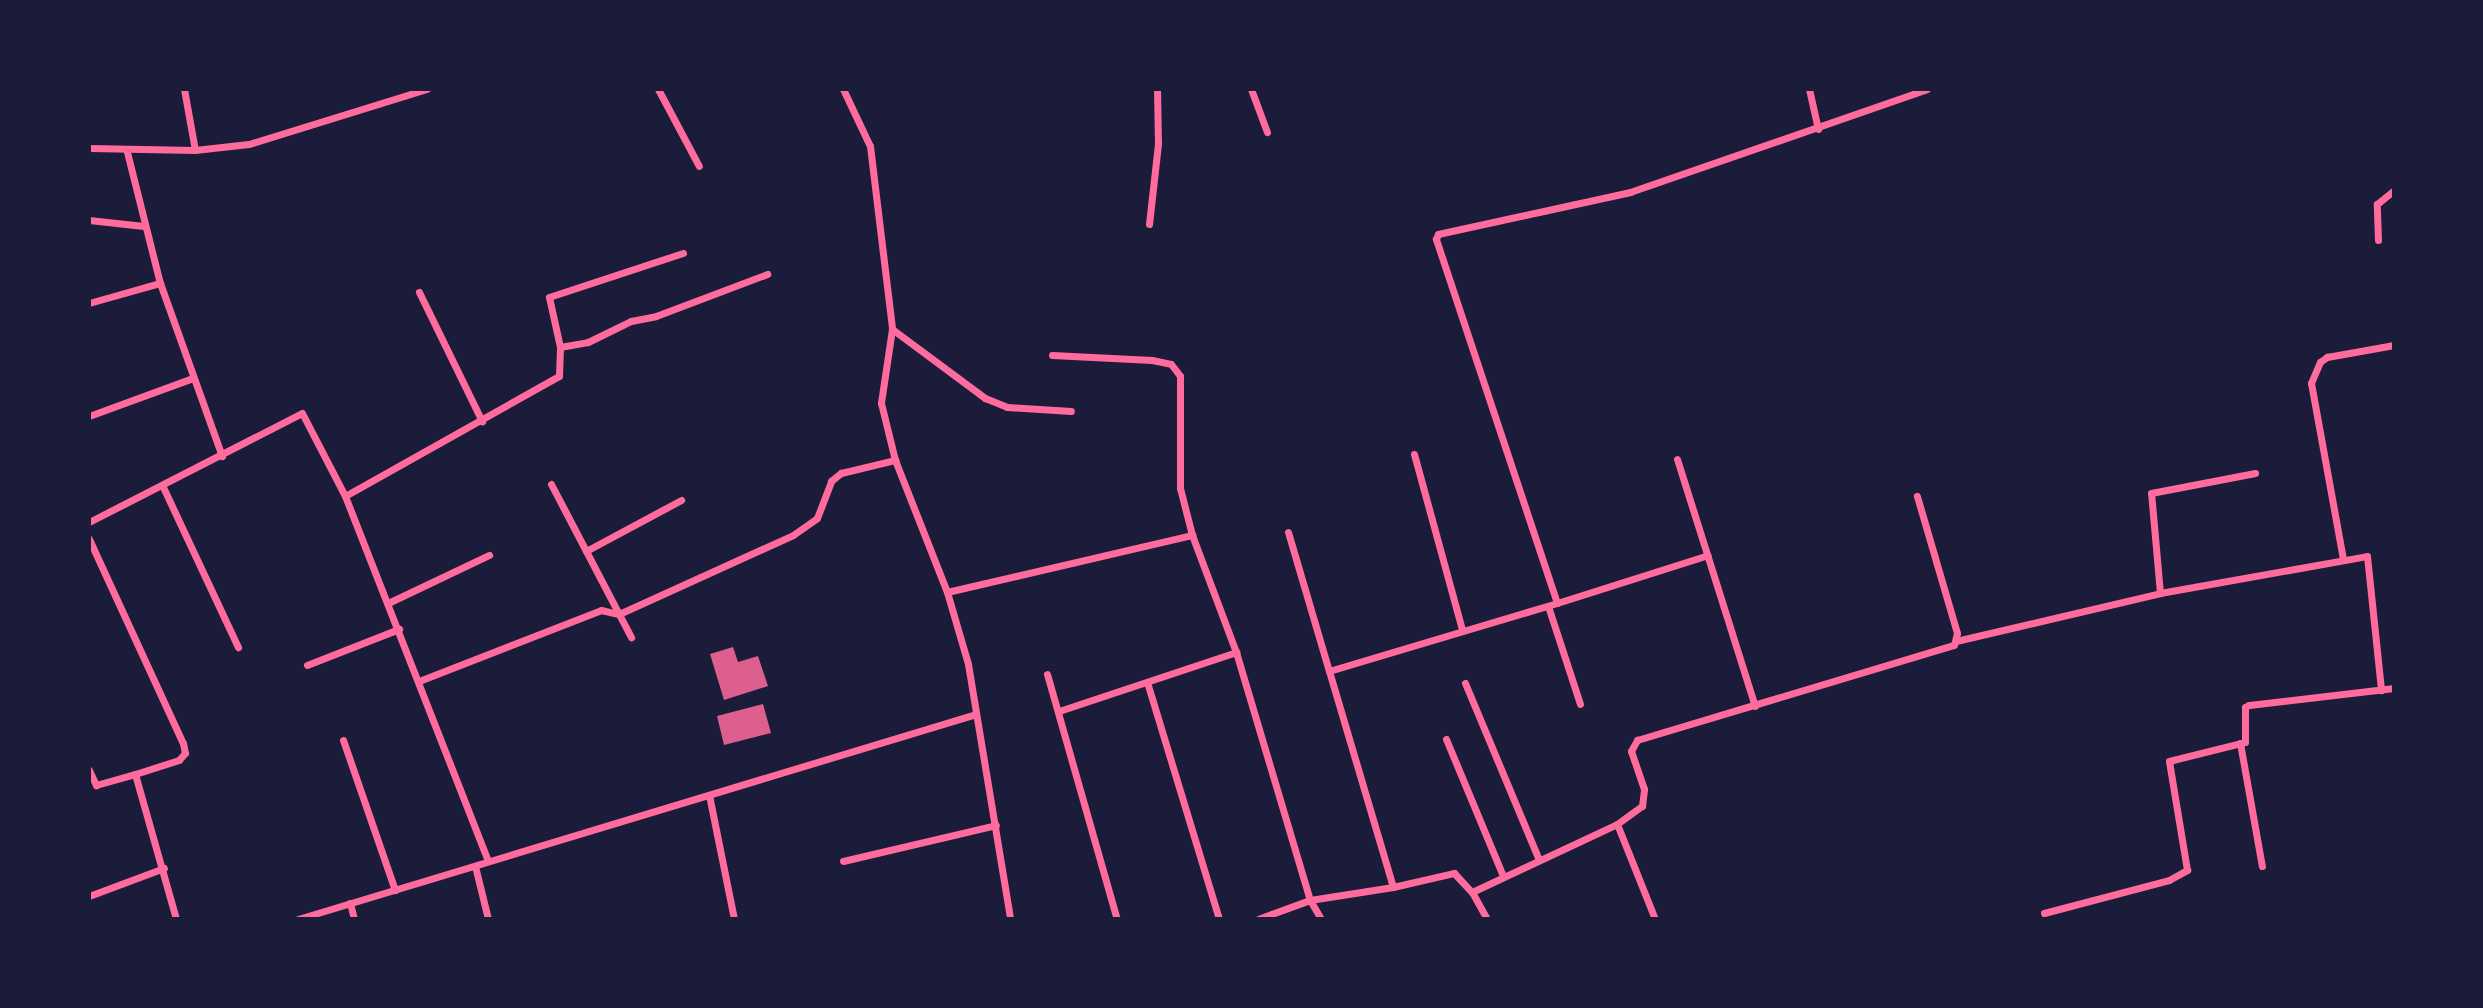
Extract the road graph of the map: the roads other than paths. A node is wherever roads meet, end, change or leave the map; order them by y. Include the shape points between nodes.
1 (184, 89) edge
2 (427, 89) edge
3 (658, 89) edge
4 (843, 89) edge
5 (1157, 89) edge
6 (1251, 89) edge
7 (1808, 89) edge
8 (1927, 89) edge
9 (1818, 129) junction
10 (1267, 132) dead end
11 (89, 147) edge
12 (195, 150) junction
13 (127, 152) junction
14 (699, 166) dead end
15 (2394, 190) edge
16 (89, 220) edge
17 (1149, 224) dead end
18 (144, 226) junction
19 (2378, 240) dead end
20 (684, 253) dead end
21 (767, 274) dead end
22 (160, 283) junction
23 (419, 292) dead end
24 (89, 303) edge
25 (892, 329) junction
26 (2394, 345) edge
27 (560, 347) junction
28 (1052, 355) dead end
29 (193, 378) junction
30 (1071, 411) dead end
31 (89, 416) edge
32 (482, 421) junction
33 (1414, 454) dead end
34 (222, 456) junction
35 (1677, 459) dead end
36 (895, 460) junction
37 (2255, 473) dead end
38 (551, 484) dead end
39 (163, 488) junction
40 (345, 496) junction
41 (1917, 496) dead end
42 (681, 500) dead end
43 (89, 522) edge
44 (1288, 532) dead end
45 (1192, 535) junction
46 (89, 539) edge
47 (586, 551) junction
48 (489, 555) dead end
49 (1708, 555) junction
50 (2343, 559) junction
51 (947, 592) junction
52 (2160, 593) junction
53 (388, 603) junction
54 (1557, 603) junction
55 (1548, 606) junction
56 (619, 614) junction
57 (399, 629) junction
58 (1462, 630) junction
59 (631, 637) dead end
60 (1956, 641) junction
61 (238, 646) dead end
62 (1236, 652) junction
63 (307, 665) dead end
64 (1329, 671) junction
65 (1047, 674) dead end
66 (419, 681) junction
67 (1147, 682) junction
68 (1465, 683) dead end
69 (2394, 688) edge
70 (2381, 690) junction
71 (1580, 704) dead end
72 (1755, 706) junction
73 (1059, 711) junction
74 (976, 715) junction
75 (1446, 739) dead end
76 (343, 740) dead end
77 (2240, 743) junction
78 (89, 770) edge
79 (135, 774) junction
80 (709, 795) junction
81 (1617, 824) junction
82 (996, 825) junction
83 (1539, 860) junction
84 (488, 861) junction
85 (843, 861) dead end
86 (475, 866) junction
87 (2262, 866) dead end
88 (164, 868) junction
89 (1503, 876) junction
90 (1392, 887) junction
91 (395, 890) junction
92 (1472, 892) junction
93 (89, 896) edge
94 (1310, 900) junction
95 (350, 903) junction
96 (2044, 914) dead end
97 (176, 919) edge
98 (298, 919) edge
99 (354, 919) edge
100 (488, 919) edge
101 (734, 919) edge
102 (1010, 919) edge
103 (1117, 919) edge
104 (1219, 919) edge
105 (1258, 919) edge
106 (1321, 919) edge
107 (1487, 919) edge
108 (1655, 919) edge

1 - 12 street
2 - 12 street via 292,134
3 - 14 street
4 - 25 street via 870,146
5 - 17 street via 1158,144
6 - 10 street
7 - 9 street
8 - 9 street
9 - 54 street via 1630,191 1438,234
11 - 13 street
12 - 13 street
13 - 18 street
15 - 19 street via 2377,204
16 - 18 street
18 - 22 street
20 - 27 street via 549,297
21 - 27 street via 631,321 587,342
22 - 24 street
22 - 29 street
23 - 32 street
25 - 30 street via 985,398 1007,407
25 - 36 street via 881,403
26 - 50 street via 2327,357 2311,383
27 - 32 street via 559,376
28 - 45 street via 1153,360 1176,370 1181,387 1180,488
29 - 31 street
29 - 34 street
32 - 40 street
33 - 58 street
34 - 39 street
34 - 40 street via 302,413
35 - 49 street
36 - 51 street
36 - 56 street via 841,473 831,481 817,518 793,535
37 - 52 street via 2151,493
38 - 47 street
39 - 43 street
39 - 61 street
40 - 53 street
41 - 60 street
42 - 47 street
44 - 64 street
45 - 51 street
45 - 62 street
46 - 79 street via 183,743 185,754 179,760
47 - 56 street
48 - 53 street
49 - 54 street
49 - 72 street
50 - 52 street
50 - 70 street via 2367,556
51 - 74 street
52 - 60 street
53 - 57 street
54 - 55 street
55 - 58 street
55 - 71 street
56 - 59 street
56 - 66 street via 601,610
57 - 63 street
57 - 66 street
58 - 64 street
60 - 72 street via 1949,648
62 - 67 street
62 - 94 street
64 - 90 street
65 - 73 street
66 - 84 street
67 - 73 street
67 - 104 street
68 - 83 street
69 - 70 street
70 - 77 street via 2255,702 2245,707 2246,738
72 - 81 street via 1637,740 1631,751 1644,799
73 - 103 street
74 - 80 street
74 - 82 street
75 - 89 street
76 - 91 street
77 - 87 street
77 - 96 street via 2169,761 2188,866 2182,875
78 - 79 street via 96,785
79 - 88 street
80 - 84 street
80 - 101 street
81 - 83 street
81 - 108 street
82 - 85 street
82 - 102 street
83 - 89 street
84 - 86 street
86 - 91 street
86 - 100 street
88 - 93 street
88 - 97 street
89 - 92 street
90 - 92 street via 1454,873
90 - 94 street
91 - 95 street
92 - 107 street
94 - 105 street
94 - 106 street
95 - 98 street
95 - 99 street

